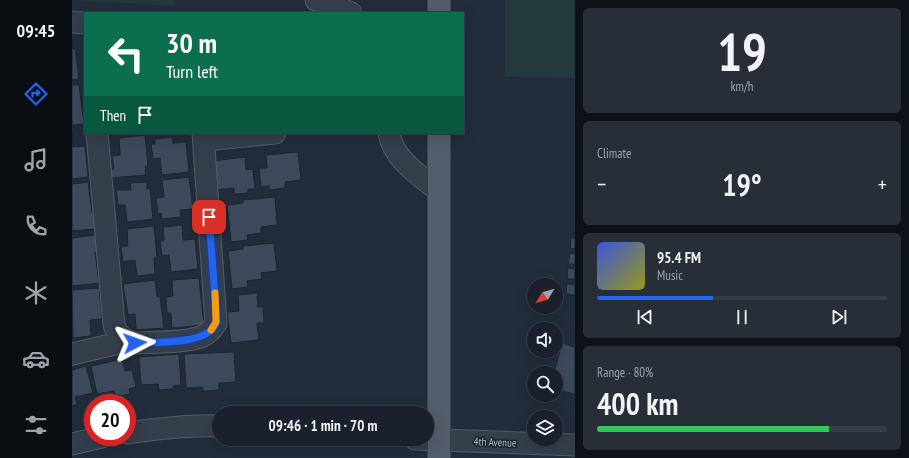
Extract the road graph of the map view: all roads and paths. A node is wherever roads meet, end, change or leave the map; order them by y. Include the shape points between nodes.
1 (316, 0) edge
2 (439, 0) edge
3 (349, 12) edge
4 (439, 12) edge
5 (72, 22) edge
6 (84, 23) edge
7 (97, 134) edge
8 (252, 134) edge
9 (389, 134) edge
10 (439, 134) edge
11 (203, 136) edge
12 (439, 191) junction
13 (127, 341) junction
14 (72, 354) edge
15 (212, 426) edge
16 (136, 432) edge
17 (84, 441) edge
18 (72, 444) edge
19 (575, 445) edge
20 (439, 449) edge

1 - 3 street
2 - 4 main road
5 - 6 street
7 - 13 street via 114,326 116,332
8 - 11 street
9 - 12 street via 403,160
10 - 12 main road
11 - 13 street via 216,322 205,335 193,339 135,343
12 - 20 main road
13 - 14 street
15 - 16 street
17 - 18 street
19 - 20 street, 4th Avenue

